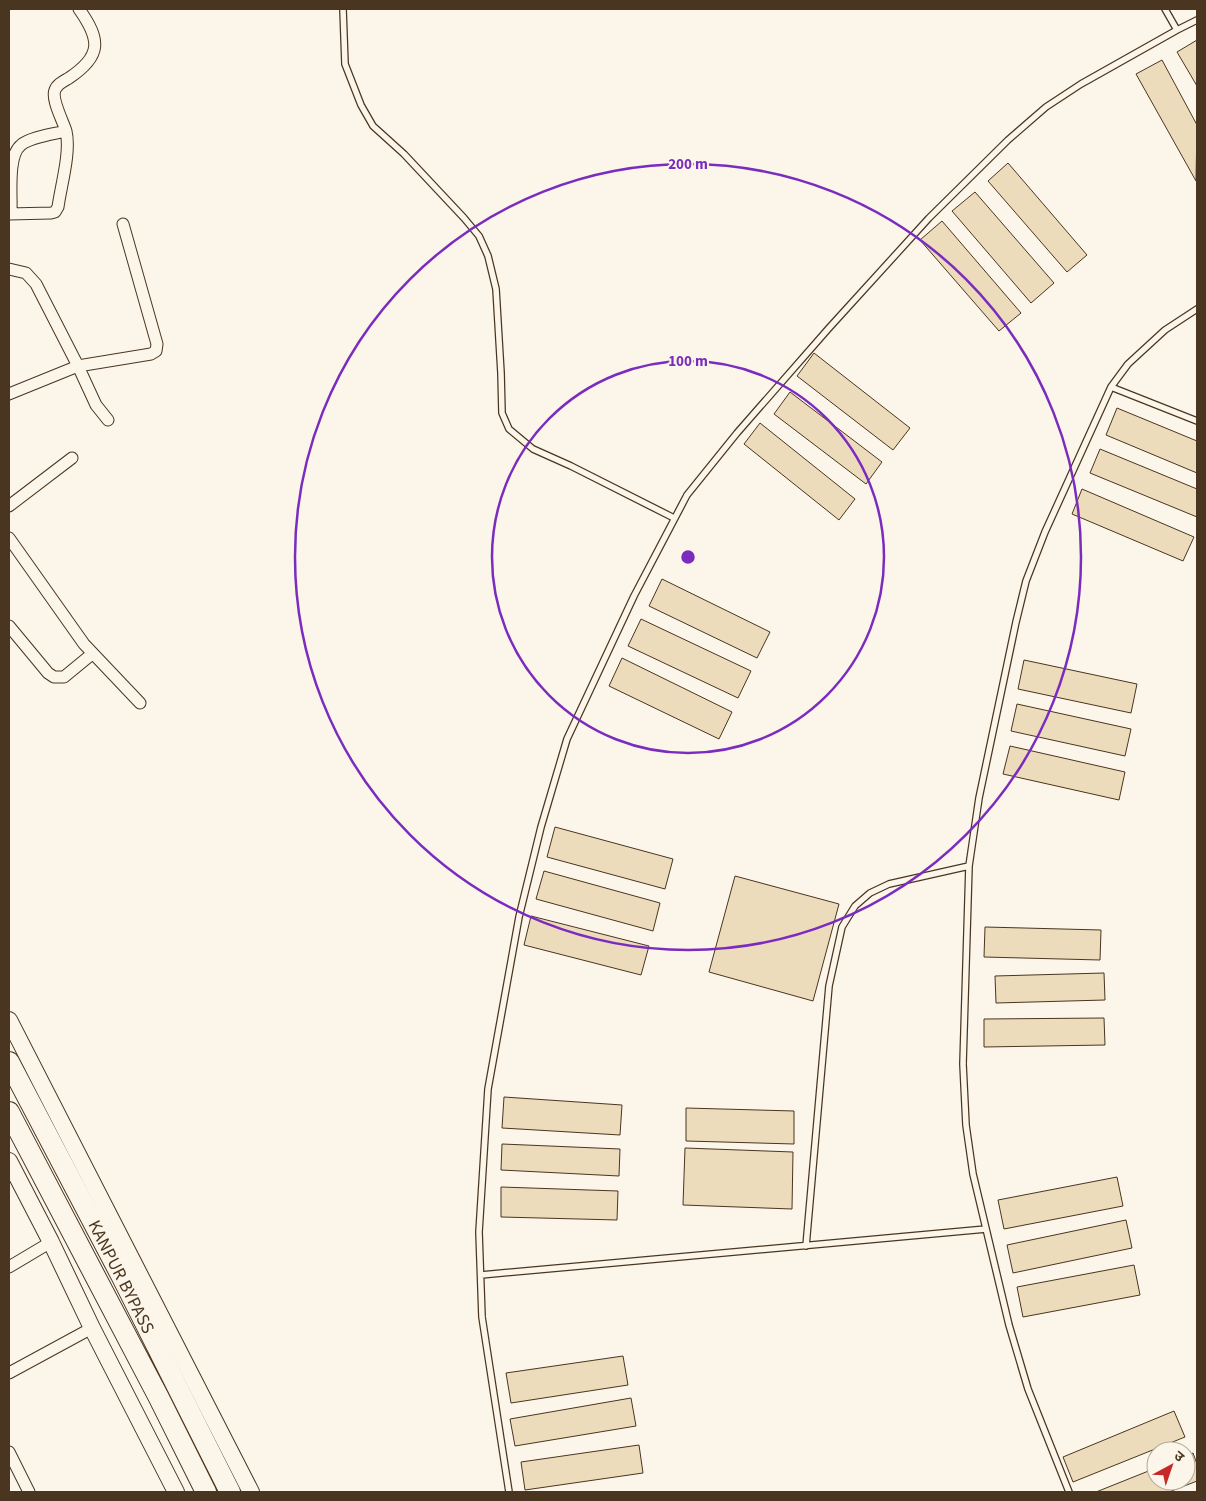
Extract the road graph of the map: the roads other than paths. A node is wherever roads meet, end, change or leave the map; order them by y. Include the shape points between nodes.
1 (79, 9) edge
2 (343, 9) edge
3 (1165, 9) edge
4 (1197, 20) edge
5 (1177, 30) junction
6 (66, 131) junction
7 (10, 214) edge
8 (123, 224) dead end
9 (9, 270) edge
10 (1197, 309) edge
11 (78, 366) junction
12 (1111, 387) junction
13 (10, 392) edge
14 (108, 420) dead end
15 (1197, 421) edge
16 (72, 458) dead end
17 (9, 506) edge
18 (674, 518) junction
19 (9, 538) edge
20 (9, 626) edge
21 (92, 654) junction
22 (140, 703) dead end
23 (969, 866) junction
24 (9, 1020) edge
25 (9, 1062) edge
26 (9, 1112) edge
27 (9, 1161) edge
28 (986, 1229) junction
29 (52, 1242) junction
30 (806, 1246) junction
31 (9, 1267) edge
32 (481, 1275) junction
33 (92, 1328) junction
34 (9, 1373) edge
35 (9, 1452) edge
36 (29, 1492) edge
37 (176, 1492) edge
38 (206, 1492) edge
39 (230, 1492) edge
40 (251, 1492) edge
41 (509, 1492) edge
42 (1069, 1492) edge

1 - 6 street via 90,24 95,44 88,63 55,90 54,96
2 - 18 lane via 345,64 360,105 373,126 404,154 469,224 488,256 496,289 502,413 509,429 533,449
3 - 5 lane
4 - 5 lane
5 - 18 lane via 1081,84 1046,107 1008,140 929,218 829,328 737,433 687,495
6 - 7 street via 27,141 16,149 12,161
6 - 7 street via 66,154 57,210
8 - 11 street via 157,344 156,351
9 - 11 street via 26,273 36,284
10 - 12 lane via 1165,330 1128,364
11 - 13 street
11 - 14 street via 96,404
12 - 15 lane
12 - 23 lane via 1026,581 979,798
16 - 17 street
18 - 32 lane via 567,739 540,826 519,917 488,1089 480,1232
19 - 21 street
20 - 21 street via 54,677 64,677
21 - 22 street
23 - 28 lane via 963,1064 966,1125
23 - 30 lane via 889,884 870,893 856,906 842,927 829,986
24 - 40 main road
25 - 39 highway, KANPUR BYPASS
26 - 38 highway, KANPUR BYPASS
27 - 29 main road
28 - 30 lane
28 - 42 lane via 1028,1389
29 - 31 street
29 - 33 main road
30 - 32 lane
32 - 41 lane via 482,1317
33 - 34 street
33 - 37 main road
35 - 36 street

